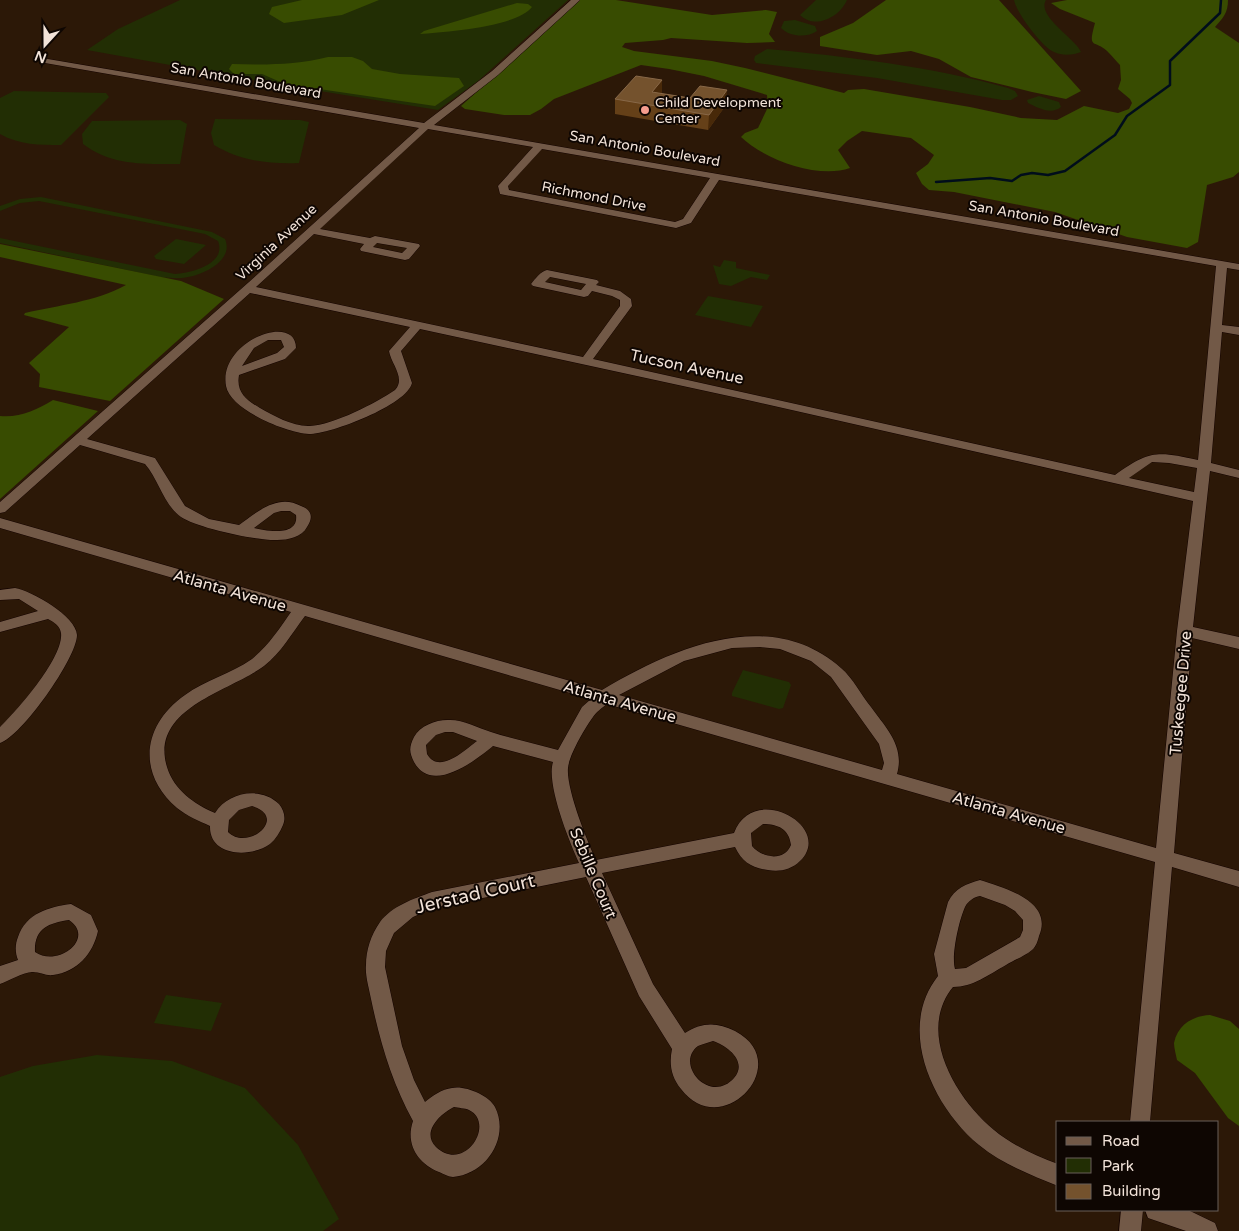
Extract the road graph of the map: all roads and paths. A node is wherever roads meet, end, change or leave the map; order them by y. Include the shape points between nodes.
1 (576, 0) edge
2 (45, 60) dead end
3 (426, 126) junction
4 (540, 146) junction
5 (717, 176) junction
6 (310, 230) junction
7 (372, 242) dead end
8 (1222, 264) junction
9 (1239, 267) edge
10 (589, 287) dead end
11 (248, 289) junction
12 (418, 325) junction
13 (1216, 327) junction
14 (1239, 331) edge
15 (585, 362) junction
16 (233, 372) dead end
17 (78, 440) junction
18 (1204, 466) junction
19 (1239, 474) edge
20 (1118, 479) junction
21 (1200, 498) junction
22 (0, 510) edge
23 (0, 523) edge
24 (242, 530) dead end
25 (0, 595) edge
26 (301, 610) junction
27 (50, 613) junction
28 (0, 626) edge
29 (1185, 631) junction
30 (1239, 643) edge
31 (605, 696) junction
32 (0, 738) edge
33 (491, 739) dead end
34 (562, 758) junction
35 (888, 778) junction
36 (219, 822) dead end
37 (741, 839) dead end
38 (1164, 857) junction
39 (592, 869) junction
40 (1239, 879) edge
41 (32, 964) dead end
42 (0, 975) edge
43 (948, 978) junction
44 (683, 1048) dead end
45 (424, 1120) dead end
46 (1140, 1121) edge
47 (1056, 1174) edge
48 (1132, 1211) edge
49 (1159, 1211) edge
50 (1130, 1231) edge
51 (1207, 1231) edge

1 - 3 street, Virginia Avenue via 495,73
2 - 3 street, San Antonio Boulevard
3 - 4 street, San Antonio Boulevard
3 - 6 street, Virginia Avenue
4 - 5 street, San Antonio Boulevard
4 - 5 street, Richmond Drive via 503,186 504,192 676,225 687,221
5 - 8 street, San Antonio Boulevard
6 - 7 street
6 - 11 street, Virginia Avenue
8 - 9 street, San Antonio Boulevard
8 - 13 street, Tuskeegee Drive
10 - 15 street via 616,293 627,302
11 - 12 street, Tucson Avenue
11 - 17 street, Virginia Avenue
12 - 15 street, Tucson Avenue
12 - 16 street via 395,351 406,380 401,392 324,428 299,428 246,406 232,388
13 - 14 street
13 - 18 street, Tuskeegee Drive
15 - 20 street, Tucson Avenue
17 - 22 street, Virginia Avenue
17 - 24 street via 150,461 175,504 184,511 204,522
18 - 19 street
18 - 20 street via 1153,458 1144,460
18 - 21 street, Tuskeegee Drive
20 - 21 street, Tucson Avenue
21 - 29 street, Tuskeegee Drive
23 - 26 street, Atlanta Avenue
25 - 27 street via 17,592 28,595
26 - 31 street, Atlanta Avenue
26 - 36 street via 264,657 192,697 162,731 157,755 163,780 186,805
27 - 28 street
27 - 32 street via 62,619 67,626 66,649 51,676
29 - 30 street
29 - 38 street, Tuskeegee Drive
31 - 34 street, Sebille Court via 588,710
31 - 35 street, Atlanta Avenue
31 - 35 street, Sebille Court via 658,666 722,644 760,641 787,646 816,657 837,673 887,742 892,763
33 - 34 street
34 - 39 street, Sebille Court via 559,769 564,798 577,838
35 - 38 street, Atlanta Avenue
37 - 39 street, Jerstad Court
38 - 40 street, Atlanta Avenue
38 - 46 street, Tuskeegee Drive
39 - 44 street, Sebille Court via 646,990
39 - 45 street, Jerstad Court via 431,900 406,910 382,934 374,954 386,1024 404,1083
41 - 42 street
43 - 43 street via 970,976 1027,944 1033,929 1027,909 1017,901 980,888 963,894 957,902 942,954
43 - 47 street via 932,1002 929,1024 930,1043 945,1087 987,1138 1034,1166
48 - 50 street
49 - 51 street via 1192,1222

